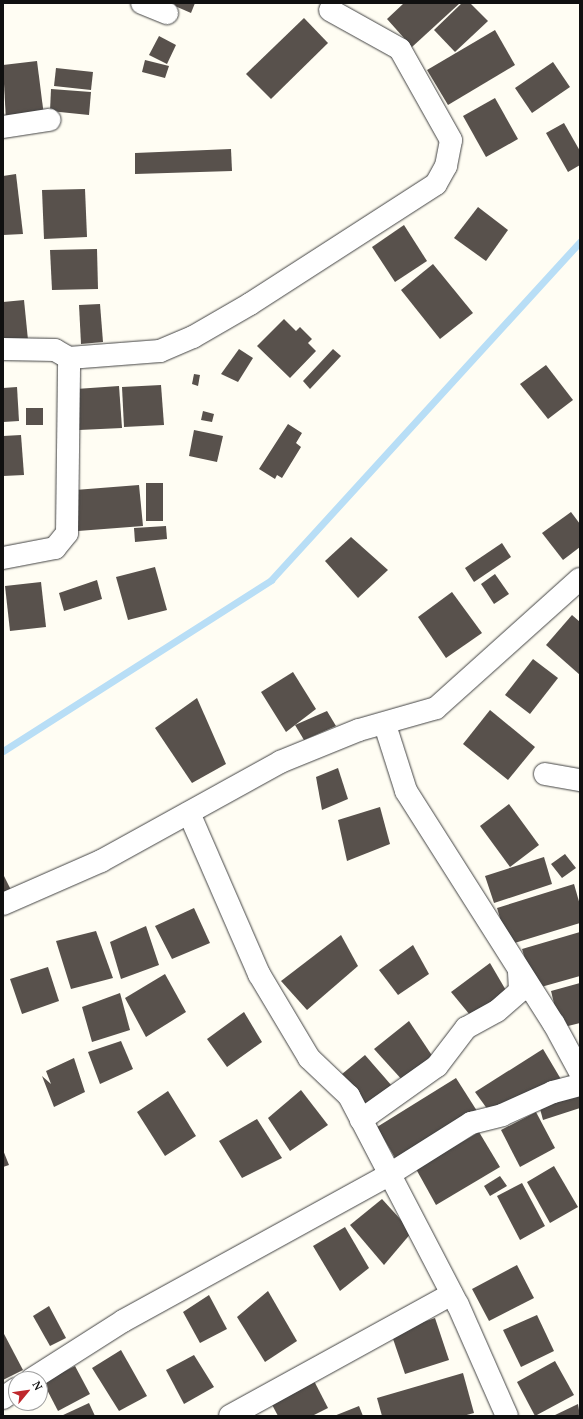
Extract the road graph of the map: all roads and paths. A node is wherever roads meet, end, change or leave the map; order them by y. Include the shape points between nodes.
1 (142, 3) edge
2 (330, 10) dead end
3 (167, 13) dead end
4 (49, 120) dead end
5 (3, 127) edge
6 (3, 349) edge
7 (70, 358) junction
8 (3, 558) edge
9 (580, 579) edge
10 (385, 726) junction
11 (545, 774) dead end
12 (580, 780) edge
13 (189, 813) junction
14 (3, 904) edge
15 (519, 971) junction
16 (580, 1072) edge
17 (580, 1085) edge
18 (361, 1120) junction
19 (390, 1174) junction
20 (452, 1294) junction
21 (45, 1371) edge
22 (230, 1416) edge
23 (507, 1416) edge

1 - 3 street
2 - 7 street via 400,49 451,140 446,166 436,184 193,337 160,351
4 - 5 street
6 - 7 street via 55,350
7 - 8 street via 67,532 55,548
9 - 10 street via 436,708
10 - 13 street via 359,730 280,762
10 - 15 street via 406,791
11 - 12 street
13 - 14 street via 101,861
13 - 18 street via 259,974 309,1058 349,1096
15 - 16 street
15 - 18 street via 520,991 497,1011 466,1028 438,1066
17 - 19 street via 553,1092 502,1116 471,1123
18 - 19 street
19 - 20 street
19 - 21 street via 123,1321
20 - 22 street
20 - 23 street

